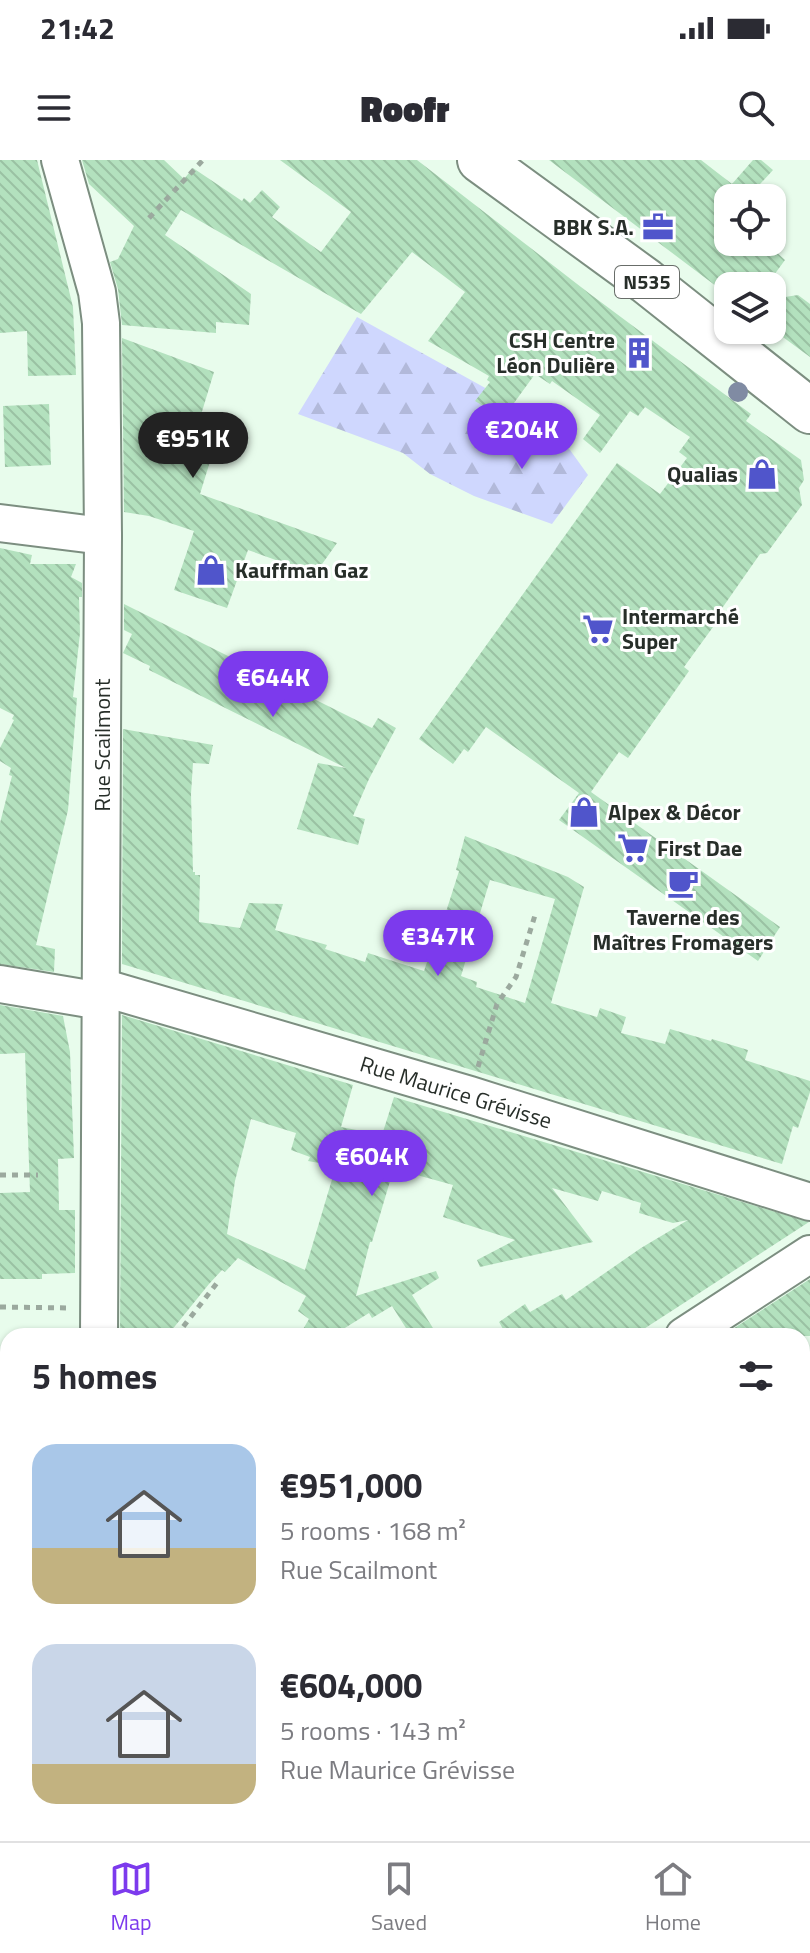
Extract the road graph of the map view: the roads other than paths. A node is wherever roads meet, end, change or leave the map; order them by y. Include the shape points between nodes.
1 (60, 160) edge
2 (480, 160) edge
3 (809, 408) edge
4 (0, 523) edge
5 (103, 536) junction
6 (0, 984) edge
7 (101, 994) junction
8 (810, 1202) edge
9 (810, 1254) edge
10 (100, 1322) edge
11 (696, 1328) edge

1 - 5 street, Rue Scailmont via 101,323
2 - 3 main road, N535
4 - 5 street
5 - 7 street, Rue Scailmont
6 - 7 street, Rue Maurice Grévisse
7 - 8 street, Rue Maurice Grévisse via 470,1095
7 - 10 street, Rue Scailmont
9 - 11 street

